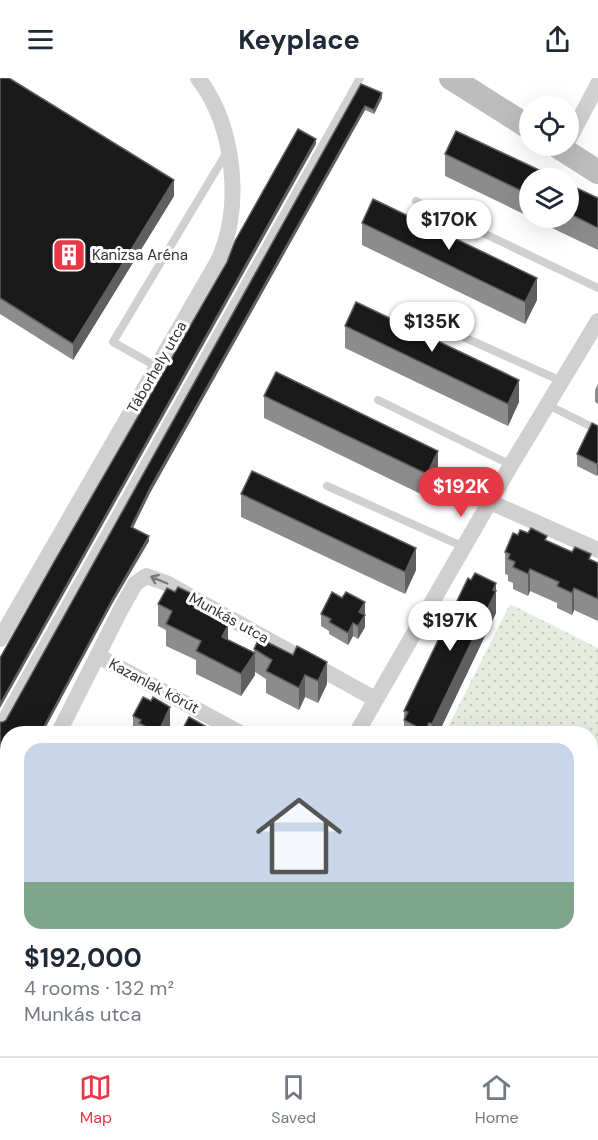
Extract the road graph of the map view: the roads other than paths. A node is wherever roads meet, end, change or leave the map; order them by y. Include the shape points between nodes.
1 (198, 78) edge
2 (360, 78) edge
3 (451, 78) edge
4 (598, 84) edge
5 (579, 118) edge
6 (519, 121) edge
7 (228, 152) junction
8 (578, 156) edge
9 (598, 172) edge
10 (416, 201) dead end
11 (598, 288) edge
12 (428, 321) dead end
13 (598, 321) edge
14 (157, 367) junction
15 (561, 381) junction
16 (378, 400) dead end
17 (548, 405) junction
18 (598, 430) edge
19 (511, 465) junction
20 (327, 486) dead end
21 (490, 502) junction
22 (464, 547) junction
23 (598, 550) edge
24 (0, 639) edge
25 (98, 656) junction
26 (375, 699) junction
27 (0, 721) edge
28 (62, 726) edge
29 (227, 726) edge
30 (360, 726) edge

1 - 7 street, Táborhely utca via 221,121
2 - 27 lane
3 - 6 main road
4 - 5 street
7 - 14 street, Táborhely utca via 233,202 226,242
7 - 14 lane via 113,342
8 - 9 main road
10 - 11 lane
12 - 15 lane
13 - 15 street
14 - 24 street, Táborhely utca
15 - 17 street
16 - 19 lane
17 - 18 lane
17 - 19 street
19 - 21 street
20 - 22 lane
21 - 22 street
21 - 23 street
22 - 26 street
26 -> 25 street, Munkás utca via 150,576 135,584
25 - 28 street, Munkás utca
25 - 29 street, Kazanlak körút
26 - 30 street

